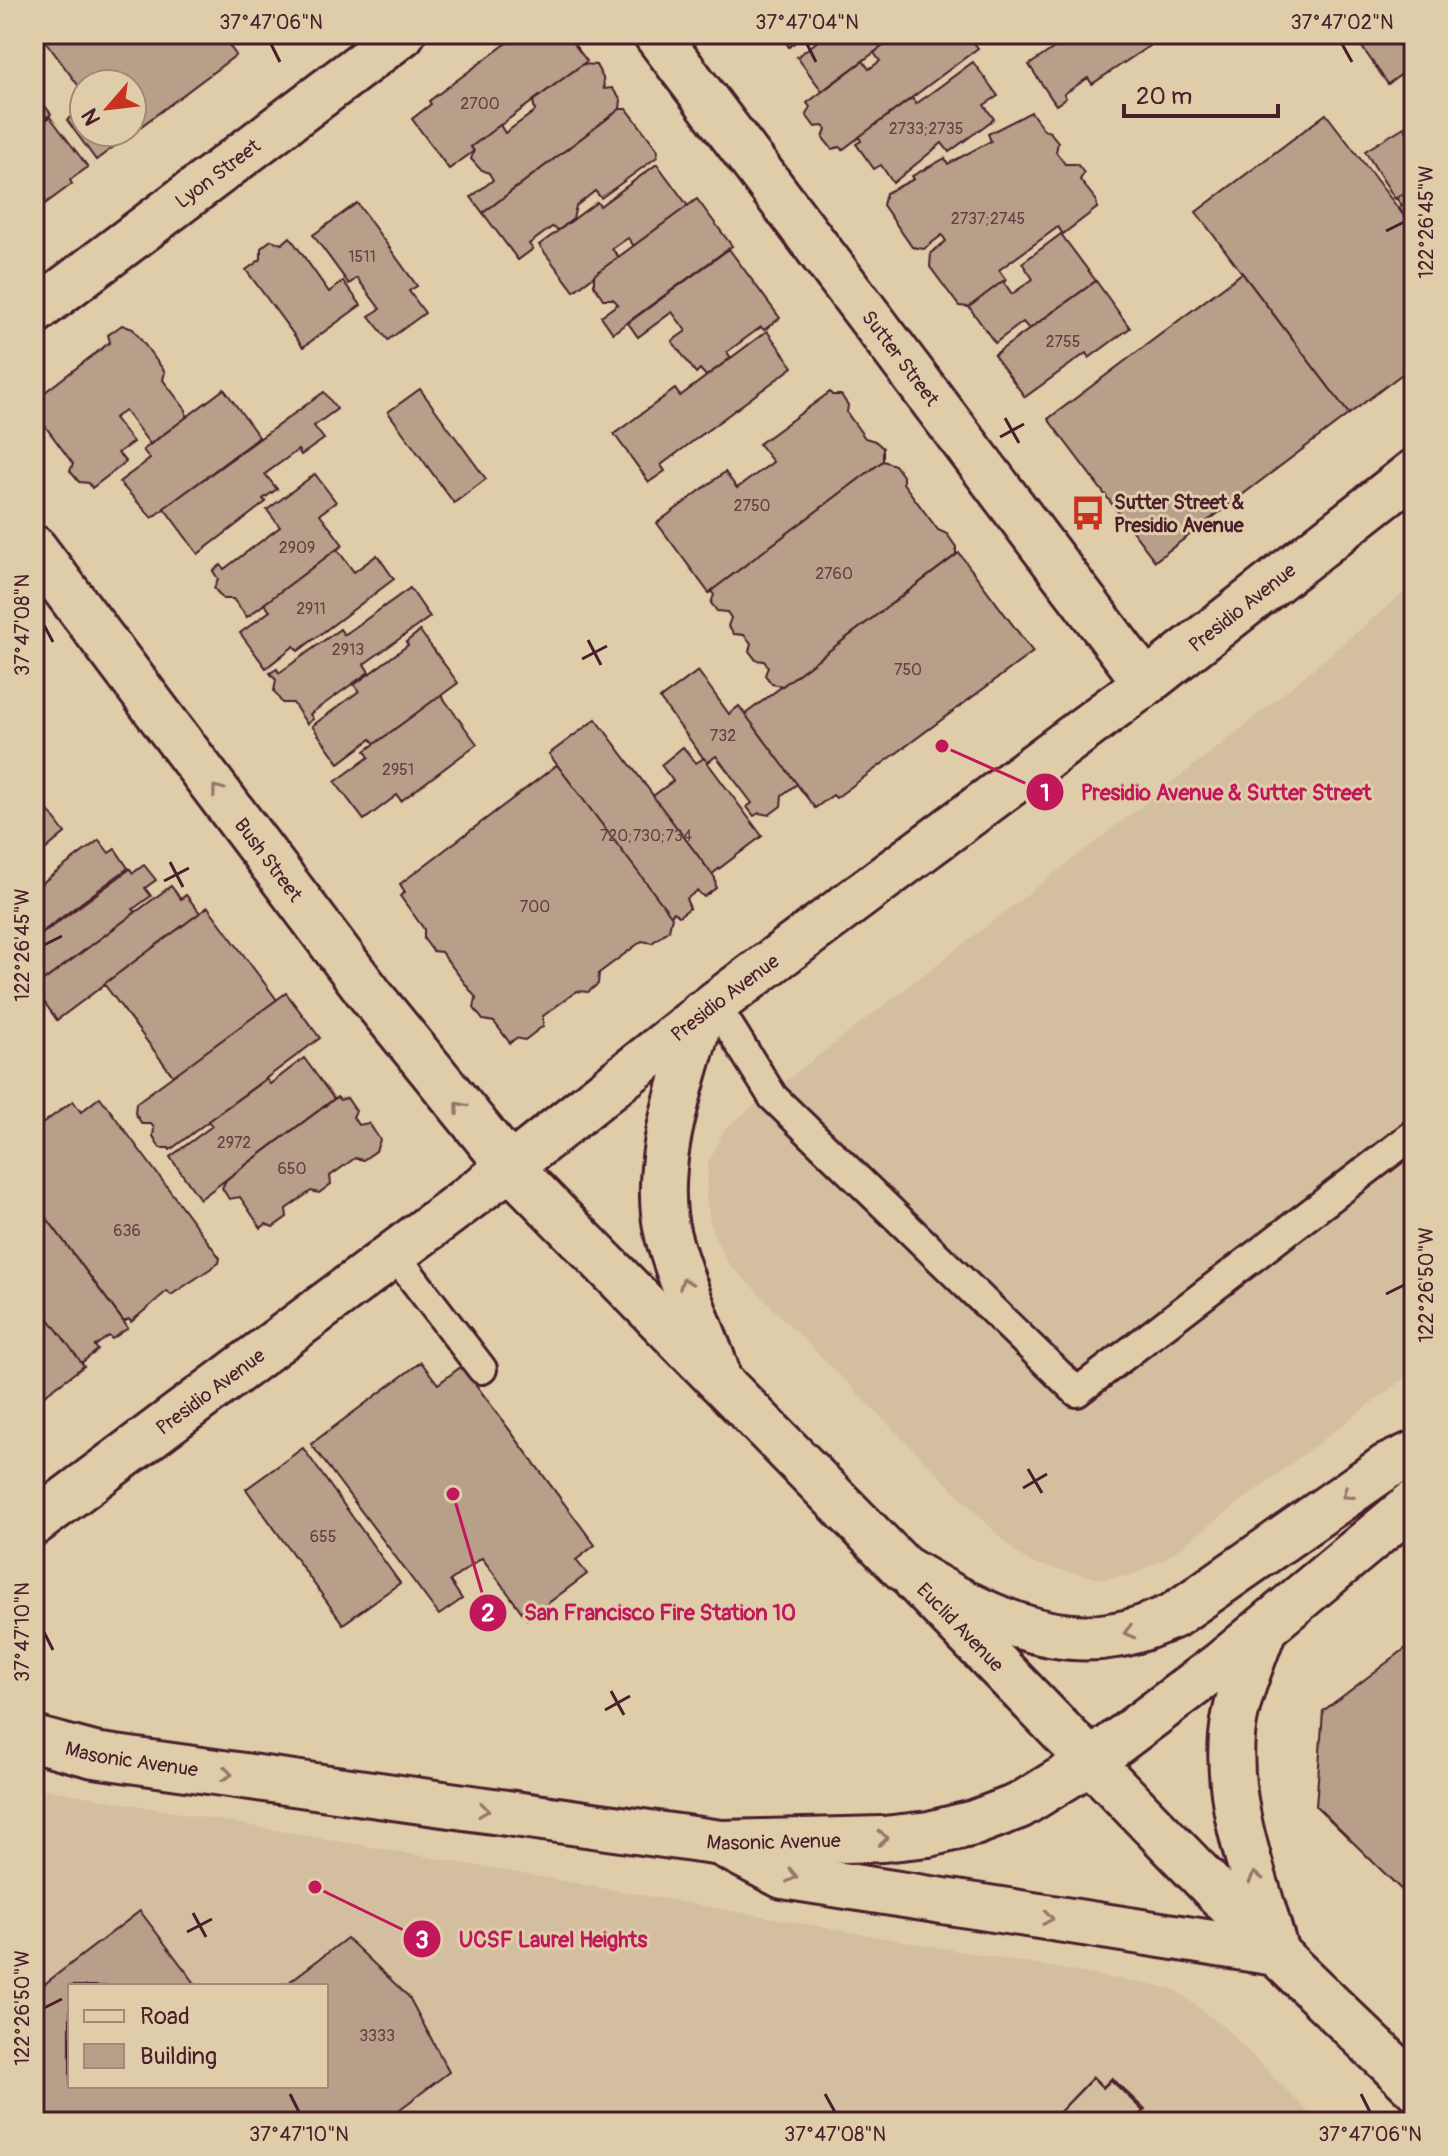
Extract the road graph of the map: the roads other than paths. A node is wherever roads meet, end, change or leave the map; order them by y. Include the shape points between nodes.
1 (402, 34) edge
2 (656, 34) edge
3 (34, 312) edge
4 (1414, 472) edge
5 (34, 548) edge
6 (1146, 683) junction
7 (708, 1009) junction
8 (1414, 1134) edge
9 (510, 1167) junction
10 (394, 1254) junction
11 (482, 1369) dead end
12 (720, 1383) junction
13 (1414, 1454) edge
14 (1414, 1503) edge
15 (34, 1523) edge
16 (903, 1568) junction
17 (1264, 1629) junction
18 (34, 1739) edge
19 (94, 1755) junction
20 (34, 1761) edge
21 (1092, 1761) junction
22 (721, 1843) junction
23 (1276, 1953) junction
24 (1414, 2086) edge

1 - 3 main road, Lyon Street
2 - 6 main road, Sutter Street
4 - 6 main road, Presidio Avenue
9 -> 5 main road, Bush Street via 372,997
6 - 7 main road, Presidio Avenue
7 - 8 lane via 773,1097 1077,1392
7 - 9 main road, Presidio Avenue
12 -> 7 main road via 667,1234 663,1190 670,1125
9 - 10 main road, Presidio Avenue
9 - 12 main road, Euclid Avenue
10 - 11 lane
10 - 15 main road, Presidio Avenue
12 - 16 main road, Euclid Avenue
13 -> 16 main road via 1386,1467 1173,1616 1113,1636 1055,1635 1015,1624
14 - 17 main road, Masonic Avenue
16 - 21 main road, Euclid Avenue
17 - 21 main road, Masonic Avenue
23 -> 17 main road via 1232,1786 1232,1733
18 - 19 main road, Masonic Avenue
19 - 20 main road
19 -> 22 main road, Masonic Avenue
22 -> 21 main road, Masonic Avenue via 929,1834 1019,1806
21 - 23 main road, Euclid Avenue
22 -> 23 main road via 783,1876
23 - 24 main road, Euclid Avenue

